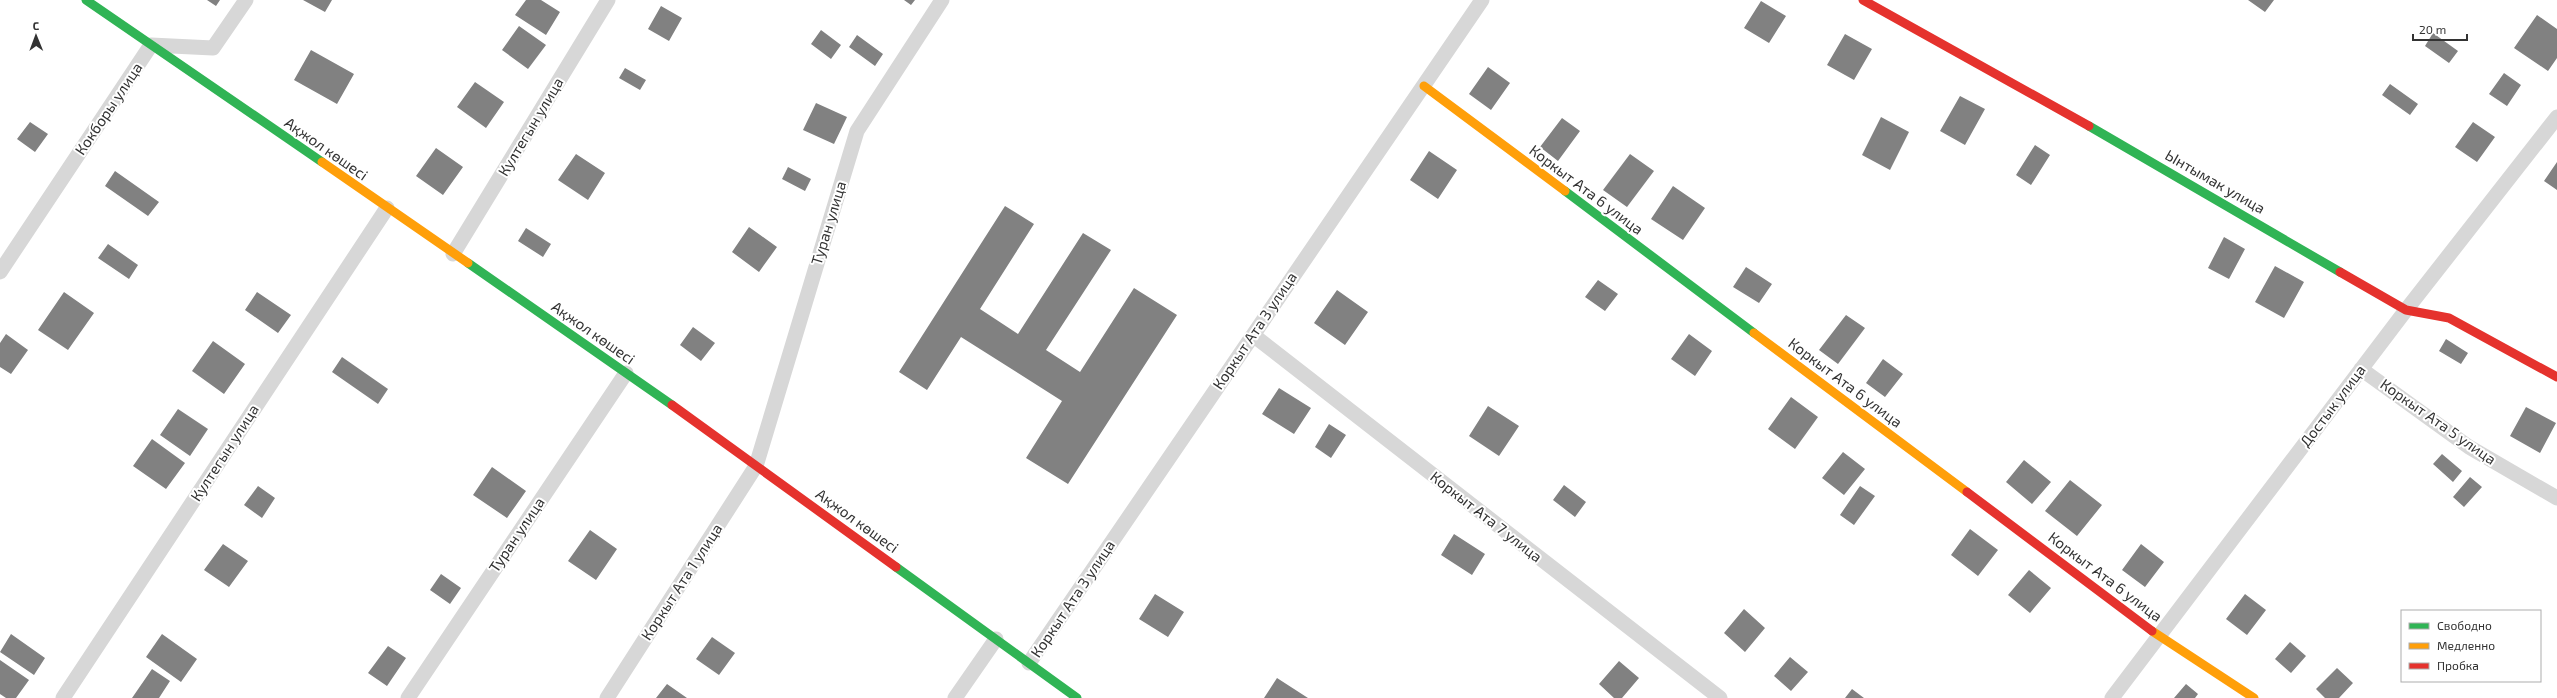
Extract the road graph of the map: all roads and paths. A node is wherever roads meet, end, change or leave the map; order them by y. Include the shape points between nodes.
1 (86, 0) edge
2 (246, 0) edge
3 (608, 0) edge
4 (942, 0) edge
5 (1482, 0) edge
6 (1863, 0) edge
7 (152, 45) junction
8 (1424, 86) junction
9 (2557, 117) edge
10 (387, 208) junction
11 (453, 254) junction
12 (0, 272) edge
13 (2406, 310) junction
14 (1252, 336) junction
15 (2361, 369) junction
16 (626, 373) junction
17 (2557, 377) edge
18 (756, 466) junction
19 (2557, 498) edge
20 (2159, 636) junction
21 (996, 639) junction
22 (1029, 663) junction
23 (63, 698) edge
24 (408, 698) edge
25 (607, 698) edge
26 (955, 698) edge
27 (1078, 698) edge
28 (1720, 698) edge
29 (2112, 698) edge
30 (2254, 698) edge

1 - 7 street, Ақжол көшесі
2 - 7 street via 213,48
3 - 11 street, Култегын улица
4 - 18 street, Туран улица via 857,131
5 - 8 street, Коркыт Ата 3 улица
6 - 13 street, Ынтымак улица via 2107,136
7 - 10 street, Ақжол көшесі
7 - 12 street, Кокборы улица
8 - 14 street, Коркыт Ата 3 улица
8 - 20 street, Коркыт Ата 6 улица
9 - 13 street, Достык улица
10 - 11 street, Ақжол көшесі
10 - 23 street, Култегын улица
11 - 16 street, Ақжол көшесі
13 - 15 street, Достык улица
13 - 17 street, Ынтымак улица via 2449,318
14 - 22 street, Коркыт Ата 3 улица
14 - 28 street, Коркыт Ата 7 улица
15 - 19 street, Коркыт Ата 5 улица via 2469,447
15 - 20 street, Достык улица
16 - 18 street, Ақжол көшесі
16 - 24 street, Туран улица
18 - 21 street, Ақжол көшесі
18 - 25 street, Коркыт Ата 1 улица
20 - 29 street, Достык улица
20 - 30 street, Коркыт Ата 6 улица
21 - 22 street, Ақжол көшесі
21 - 26 street
22 - 27 street, Ақжол көшесі

